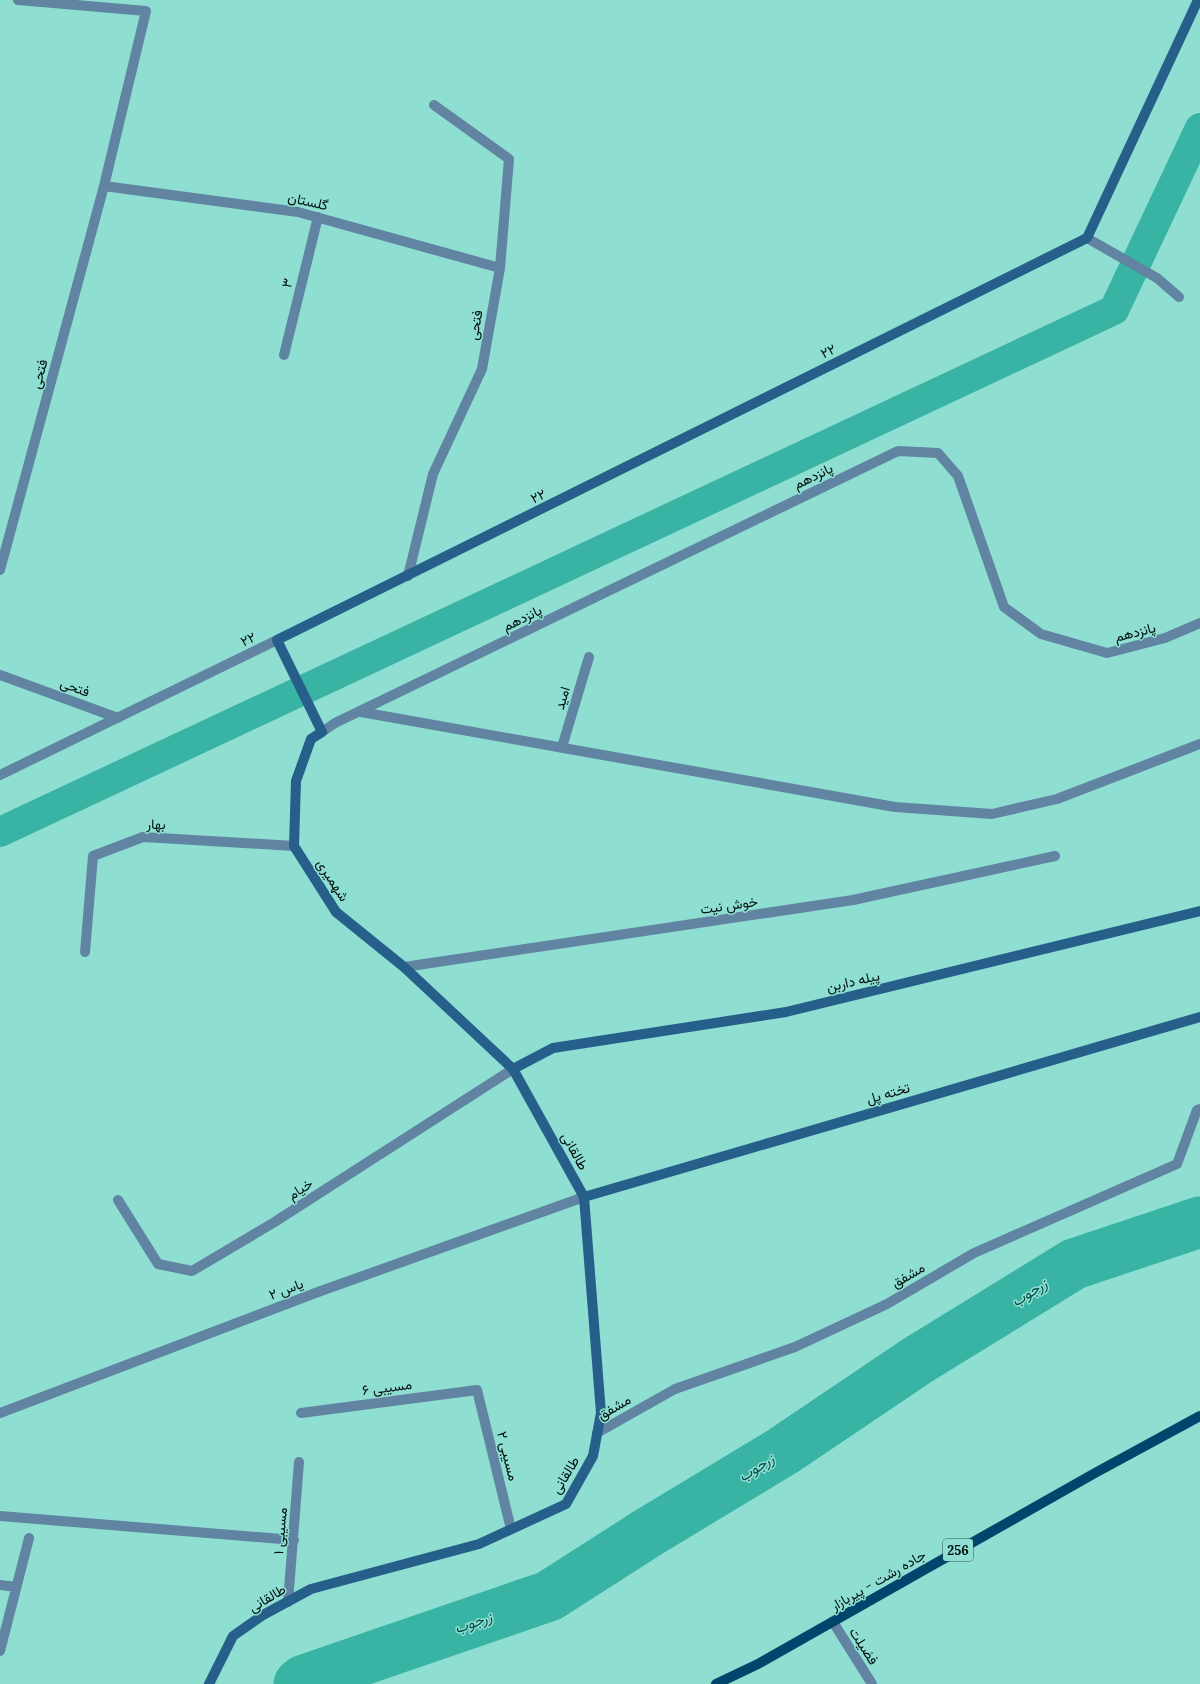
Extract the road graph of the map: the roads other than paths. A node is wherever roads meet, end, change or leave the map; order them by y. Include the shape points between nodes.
1 (18, 0) edge
2 (1198, 0) edge
3 (434, 105) dead end
4 (104, 186) junction
5 (318, 217) junction
6 (1088, 238) junction
7 (500, 268) junction
8 (1179, 297) dead end
9 (284, 355) dead end
10 (0, 570) edge
11 (408, 576) junction
12 (1200, 623) edge
13 (277, 640) junction
14 (589, 657) dead end
15 (0, 675) edge
16 (361, 712) junction
17 (118, 718) junction
18 (322, 732) junction
19 (1200, 744) edge
20 (562, 747) junction
21 (0, 775) edge
22 (294, 846) junction
23 (1055, 856) dead end
24 (1200, 912) edge
25 (85, 952) dead end
26 (404, 967) junction
27 (1200, 1018) edge
28 (513, 1069) junction
29 (1200, 1109) edge
30 (584, 1197) junction
31 (118, 1200) dead end
32 (477, 1390) joint
33 (0, 1413) edge
34 (301, 1413) dead end
35 (1200, 1416) edge
36 (597, 1433) junction
37 (299, 1462) dead end
38 (0, 1516) edge
39 (511, 1529) junction
40 (29, 1538) dead end
41 (294, 1540) junction
42 (0, 1585) edge
43 (16, 1587) junction
44 (288, 1602) junction
45 (832, 1622) junction
46 (0, 1651) edge
47 (209, 1684) edge
48 (716, 1684) edge
49 (872, 1684) edge

1 - 4 street, فتحی via 146,11
2 - 6 main road
3 - 7 street, فتحی via 509,159
4 - 5 street, گلستان via 298,212
4 - 10 street, فتحی
5 - 7 street, گلستان
5 - 9 street, ۳
6 - 8 street via 1157,278
6 - 11 main road, ۲۲
7 - 11 street, فتحی via 482,369 433,474
11 - 13 main road, ۲۲
12 - 16 street, پانزدهم via 1166,638 1108,653 1040,634 1004,607 958,476 938,453 898,450
13 - 17 street, ۲۲
13 - 18 main road
14 - 20 street, امید
15 - 17 street, فتحی
16 - 18 street via 335,723
16 - 20 street
17 - 21 street, ۲۲
18 - 22 main road via 311,739 296,781
19 - 20 street via 1057,799 992,814 895,807
22 - 25 street, بهار via 142,837 93,856
22 - 26 main road, شهمیری via 336,912
23 - 26 street, خوش نیت via 854,900
24 - 28 main road, پیله داربن via 786,1012 553,1048
26 - 28 main road, شهمیری
27 - 30 main road, تخته پل
28 - 30 main road, طالقانی
28 - 31 street, خیام via 273,1223 192,1271 158,1264
29 - 36 street, مشفق via 1197,1110 1177,1164 974,1253 887,1304 795,1347 675,1389
30 - 33 street, یاس ۲ via 318,1292
30 - 36 main road, طالقانی via 601,1413
32 - 34 street, مسیبی ۶
32 - 39 street, مسیبی ۲
35 - 45 main road, جاده رشت - پیربازار / 256
36 - 39 main road, طالقانی via 593,1456 566,1504
37 - 41 street, مسیبی ۱
38 - 41 street
39 - 44 main road, طالقانی via 479,1544 311,1589
40 - 43 street
41 - 44 street, مسیبی ۱
42 - 43 street
43 - 46 street
44 - 47 main road, طالقانی via 233,1636
45 - 48 main road, جاده رشت - پیربازار / 256 via 758,1664
45 - 49 street, فضیلت

